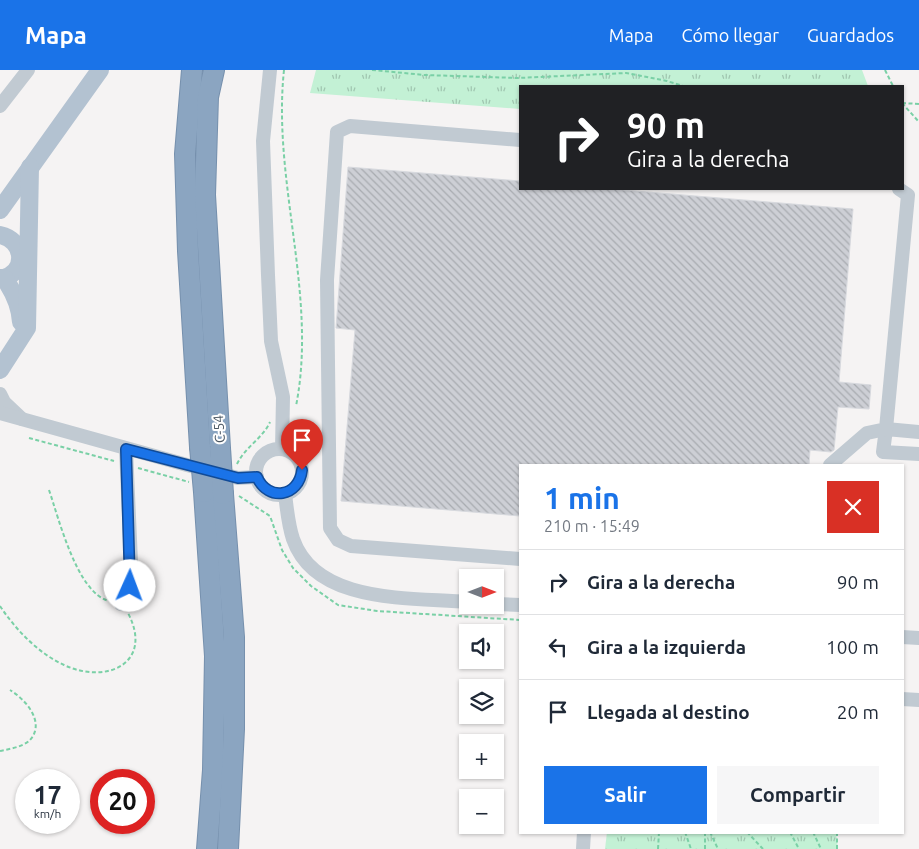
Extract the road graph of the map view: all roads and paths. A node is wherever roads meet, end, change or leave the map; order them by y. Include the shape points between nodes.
1 (28, 70) edge
2 (100, 70) edge
3 (192, 70) edge
4 (214, 70) edge
5 (270, 70) edge
6 (284, 70) edge
7 (372, 70) edge
8 (885, 70) edge
9 (680, 85) edge
10 (893, 85) edge
11 (904, 103) edge
12 (919, 104) edge
13 (904, 105) edge
14 (0, 106) edge
15 (919, 122) edge
16 (519, 140) edge
17 (30, 167) junction
18 (900, 190) edge
19 (0, 210) edge
20 (0, 235) edge
21 (2, 278) edge
22 (12, 347) edge
23 (0, 370) edge
24 (0, 394) edge
25 (296, 406) dead end
26 (0, 414) edge
27 (22, 419) junction
28 (270, 422) dead end
29 (886, 429) junction
30 (919, 432) edge
31 (29, 438) dead end
32 (126, 449) junction
33 (282, 449) junction
34 (919, 454) edge
35 (241, 457) dead end
36 (831, 464) edge
37 (126, 465) junction
38 (257, 477) junction
39 (50, 490) dead end
40 (213, 491) junction
41 (285, 494) junction
42 (519, 559) edge
43 (459, 601) edge
44 (121, 604) junction
45 (504, 605) edge
46 (0, 606) edge
47 (519, 606) edge
48 (519, 620) edge
49 (904, 636) edge
50 (919, 638) edge
51 (10, 690) dead end
52 (904, 699) edge
53 (919, 700) edge
54 (0, 751) edge
55 (584, 834) edge
56 (659, 834) edge
57 (686, 834) edge
58 (705, 834) edge
59 (711, 834) edge
60 (749, 834) edge
61 (791, 834) edge
62 (814, 834) edge
63 (836, 834) edge
64 (207, 849) edge
65 (228, 849) edge
66 (583, 849) edge
67 (658, 849) edge
68 (691, 849) edge
69 (706, 849) edge
70 (718, 849) edge
71 (763, 849) edge
72 (798, 849) edge
73 (822, 849) edge
74 (837, 849) edge

1 - 14 street
2 - 17 main road
3 - 40 highway, C-54 / C-54, bridge via 185,154 188,251 200,447
4 - 40 highway, C-54 / C-54, bridge via 208,97 205,195 220,448
5 - 33 street via 263,141 271,341 284,397
6 - 25 path via 285,175 298,275 301,334
7 - 9 path via 518,78 626,73
8 - 10 path
11 - 12 path
13 - 15 path
16 - 42 street via 350,126 337,132 327,280 330,528 338,540 351,546
17 - 19 main road
17 - 22 main road via 29,314 27,328
18 - 29 street via 908,195
20 - 21 main road via 11,239 20,253 16,272
21 - 22 main road via 17,300 21,313
22 - 23 main road
24 - 27 street
26 - 27 street
27 - 32 street
28 - 35 path via 265,433
29 - 30 street
29 - 34 street via 883,452
29 - 36 street via 867,433
31 - 37 path
32 - 37 street
32 - 38 street via 238,478
33 - 38 street via 262,456
33 - 41 street via 296,456 302,470 297,485
37 - 40 path
37 - 44 street via 131,570 130,586
38 - 41 street via 271,493
39 - 44 path via 79,575 102,600
40 - 48 path via 246,499 270,516 282,550 293,568 338,605 377,611
40 - 64 highway, C-54 via 215,656
40 - 65 highway, C-54 / C-54 via 234,636 234,729
41 - 43 street via 293,540 302,556 343,588 360,593
44 - 46 path via 134,624 135,646 128,663 109,673 65,666 35,648
45 - 47 street
49 - 50 street
51 - 54 path via 23,698 34,715 35,729 30,740 21,746
52 - 53 street
55 - 66 street
56 - 67 path
57 - 68 path
58 - 69 path
59 - 70 path
60 - 71 path
61 - 72 path
62 - 73 path
63 - 74 path

